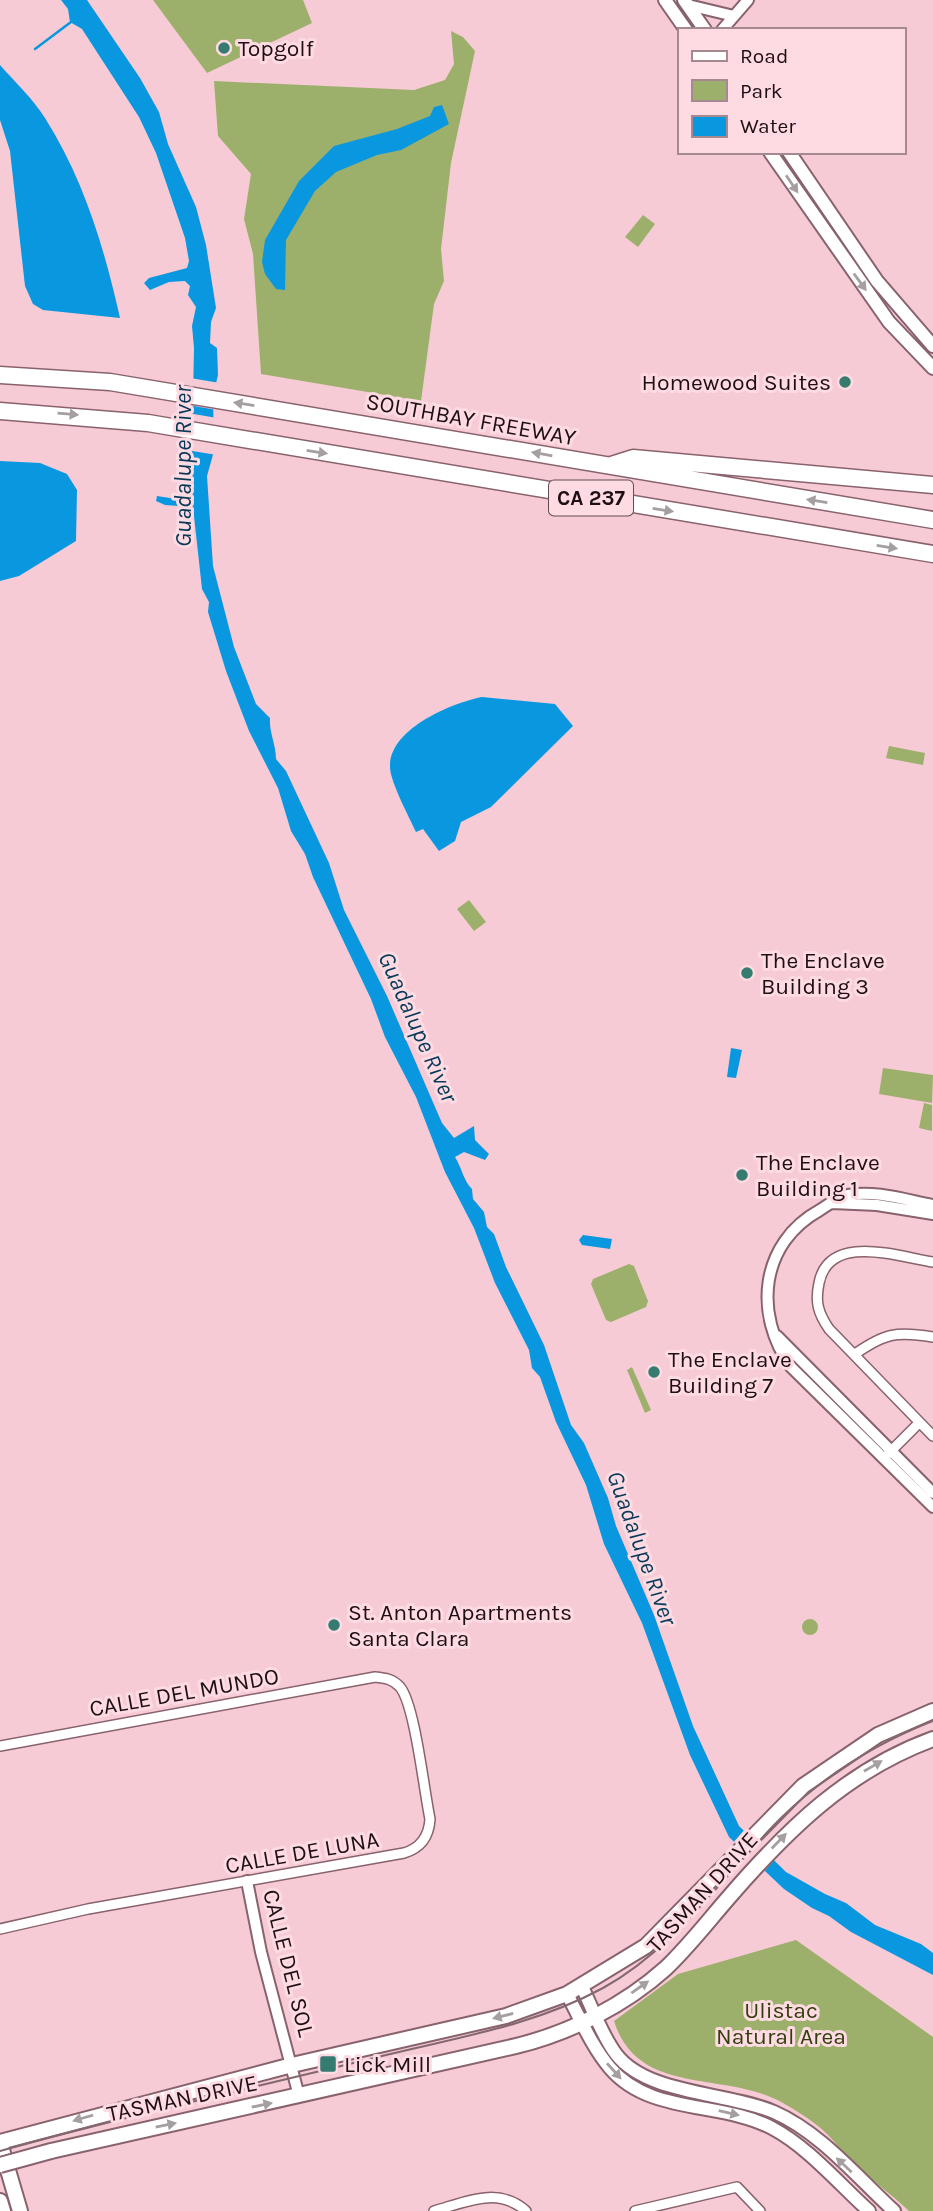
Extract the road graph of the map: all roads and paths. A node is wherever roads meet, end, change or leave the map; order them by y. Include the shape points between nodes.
1 (665, 0) edge
2 (748, 0) edge
3 (686, 3) edge
4 (734, 16) junction
5 (685, 28) edge
6 (704, 28) edge
7 (724, 28) edge
8 (771, 154) edge
9 (790, 154) edge
10 (933, 346) edge
11 (933, 368) edge
12 (0, 375) edge
13 (0, 411) edge
14 (609, 466) junction
15 (933, 485) edge
16 (933, 520) edge
17 (933, 554) edge
18 (832, 1203) junction
19 (933, 1205) edge
20 (933, 1214) edge
21 (933, 1262) edge
22 (933, 1338) edge
23 (855, 1354) junction
24 (919, 1423) junction
25 (933, 1436) edge
26 (887, 1455) junction
27 (933, 1493) edge
28 (933, 1507) edge
29 (375, 1677) joint
30 (933, 1711) edge
31 (933, 1739) edge
32 (0, 1746) edge
33 (247, 1881) junction
34 (0, 1929) edge
35 (582, 1987) junction
36 (567, 1994) junction
37 (588, 2019) junction
38 (292, 2065) junction
39 (299, 2096) junction
40 (0, 2143) edge
41 (0, 2165) edge
42 (0, 2201) edge
43 (525, 2209) edge
44 (640, 2210) edge
45 (3, 2211) edge
46 (20, 2211) edge
47 (434, 2211) edge
48 (760, 2211) edge
49 (869, 2211) edge
50 (894, 2211) edge

1 - 5 main road
2 - 4 street
3 - 4 street
3 - 6 main road
4 - 7 street
8 -> 11 main road via 858,280
9 - 10 main road via 877,281
14 -> 12 highway, SOUTHBAY FREEWAY / CA 237 via 148,388
13 -> 17 highway, CA 237 via 148,423
14 - 15 highway via 634,458
16 -> 14 highway, SOUTHBAY FREEWAY / CA 237
18 - 19 street via 864,1194
18 - 20 street
18 - 26 street via 795,1227 779,1248 770,1271 767,1301 775,1335
21 - 23 street via 864,1250 834,1259 821,1275 816,1299 821,1317
22 - 23 street via 879,1337
23 - 24 street
24 - 25 street
24 - 26 street
26 - 27 street
26 - 28 street
29 - 32 street, CALLE DEL MUNDO
29 - 33 street, CALLE DE LUNA via 397,1684 408,1704 430,1819 426,1837 404,1853
30 - 35 main road, TASMAN DRIVE via 878,1735 803,1786 646,1946
37 -> 31 main road, TASMAN DRIVE via 665,1969 783,1836 820,1804 868,1769
33 - 34 street, CALLE DE LUNA
33 - 38 street, CALLE DEL SOL
35 - 36 main road, TASMAN DRIVE
35 - 37 main road
36 - 37 main road
36 -> 38 main road, TASMAN DRIVE via 506,2016
37 - 39 main road, TASMAN DRIVE via 521,2045
37 -> 49 main road via 609,2068 628,2086 662,2100 742,2116 773,2128
50 -> 37 main road via 808,2132 776,2112 740,2099 670,2085 630,2069
38 - 39 street, CALLE DEL SOL
38 -> 40 main road, TASMAN DRIVE
41 -> 39 main road, TASMAN DRIVE, bridge
40 - 46 main road
42 - 45 main road
43 - 47 street via 487,2196
44 - 48 street via 737,2187

